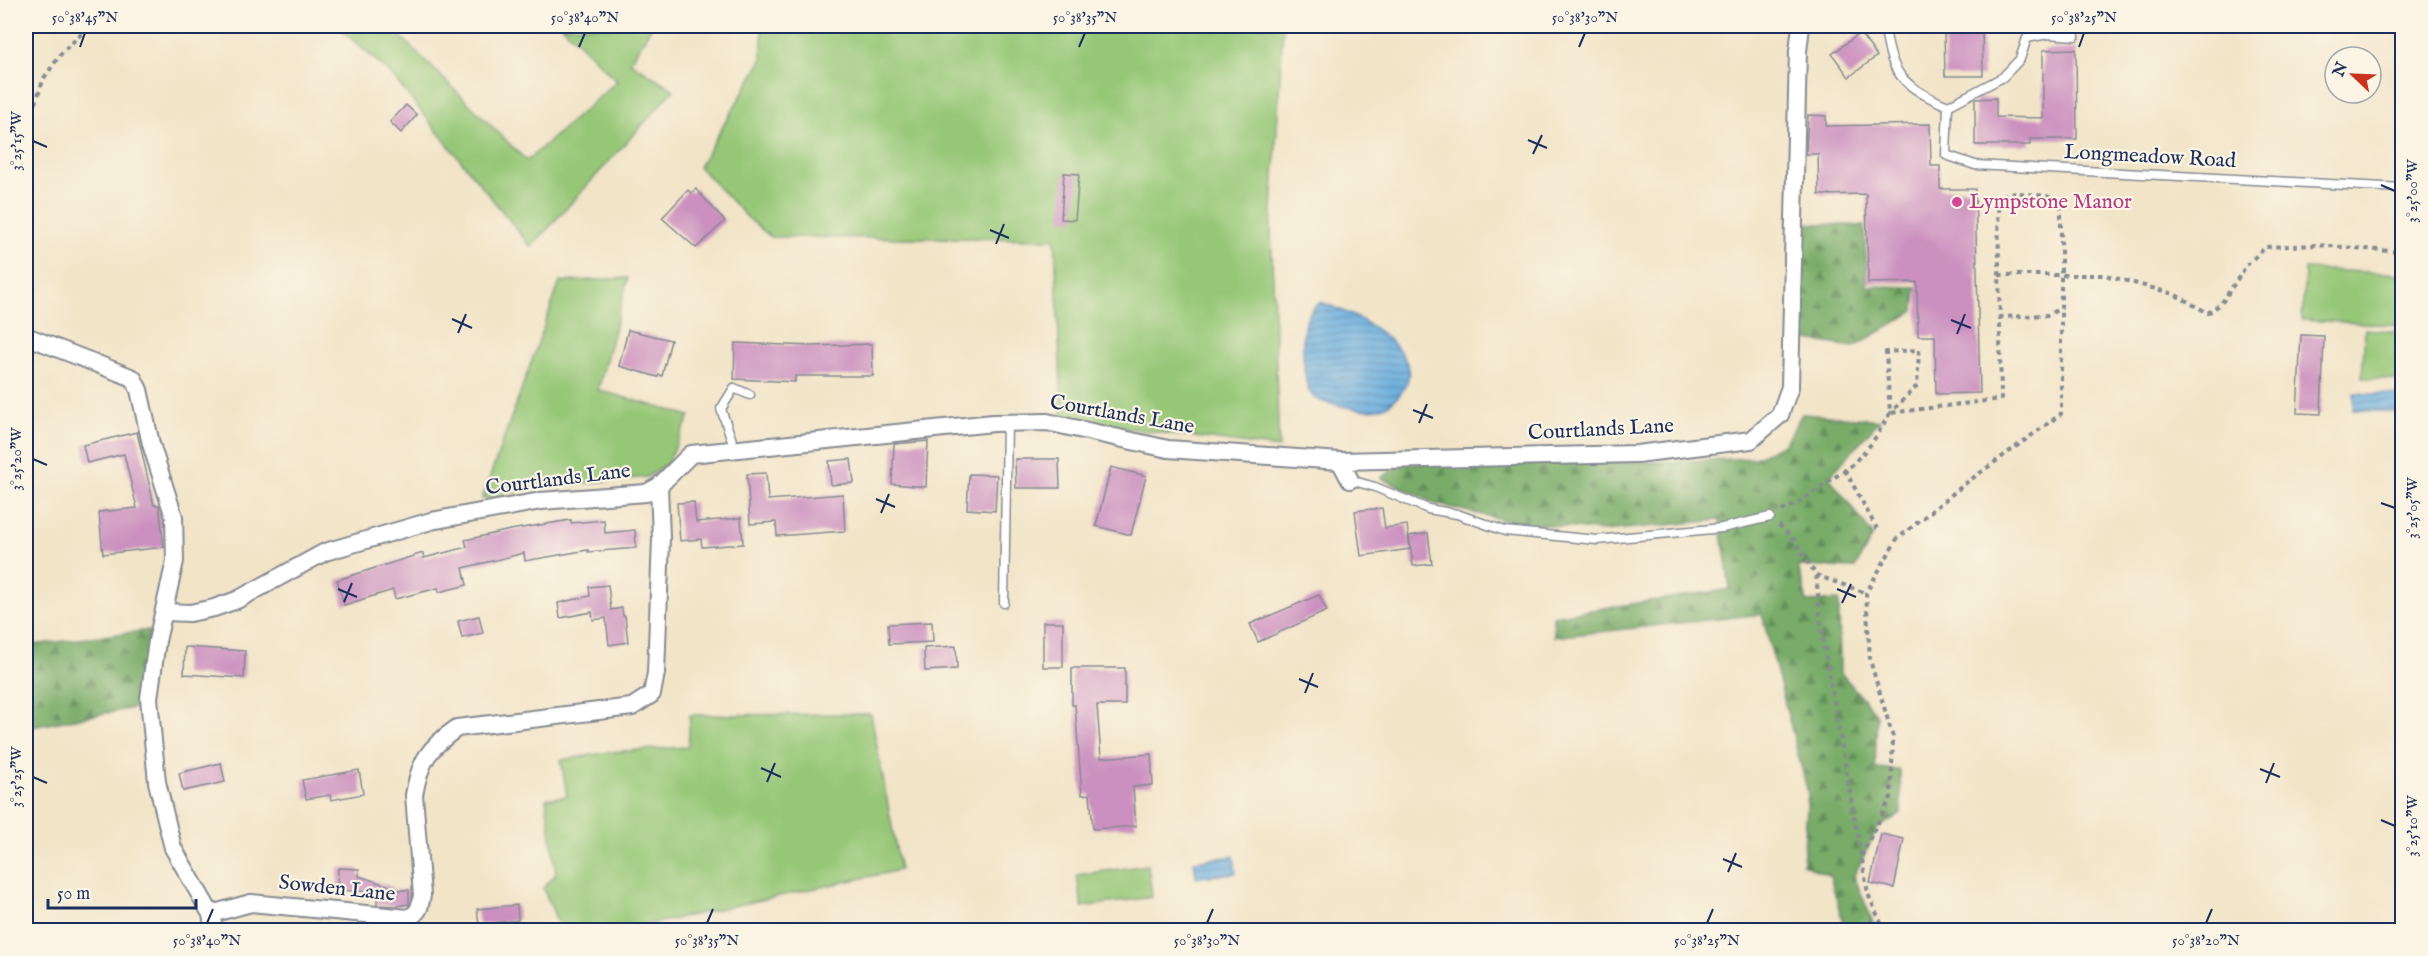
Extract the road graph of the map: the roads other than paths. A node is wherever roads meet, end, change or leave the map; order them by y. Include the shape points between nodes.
1 (1801, 26) edge
2 (1885, 26) edge
3 (2075, 36) dead end
4 (1948, 106) junction
5 (2403, 188) edge
6 (26, 336) edge
7 (750, 395) dead end
8 (1007, 423) junction
9 (735, 449) junction
10 (1340, 461) junction
11 (1350, 480) joint
12 (659, 486) junction
13 (1770, 517) road end
14 (1004, 603) dead end
15 (164, 612) junction
16 (212, 922) edge

1 - 10 street, Courtlands Lane via 1790,387 1780,415 1751,440 1637,454
2 - 4 lane via 1887,49 1902,80 1922,95
3 - 4 lane via 2048,34 2027,38 2020,59 2003,77
4 - 5 lane, Longmeadow Road via 1946,155 1975,165
6 - 15 street, Sowden Lane via 132,378 140,390 151,444 174,517 175,561
7 - 9 lane via 734,388 721,410
8 - 9 street, Courtlands Lane
8 - 10 street, Courtlands Lane via 1047,422 1168,448
8 - 14 lane
9 - 12 street, Courtlands Lane via 691,454
10 - 11 street
11 - 13 lane via 1428,509 1457,514 1505,531 1598,540 1722,528
12 - 15 street, Courtlands Lane via 646,493 541,501 431,521 325,552 214,608 190,613
12 - 16 street, Sowden Lane via 661,538 652,694 632,707 457,728 434,745 423,762 414,795 422,895 416,914 408,918 251,903
15 - 16 street, Sowden Lane via 149,698 157,782 173,848

